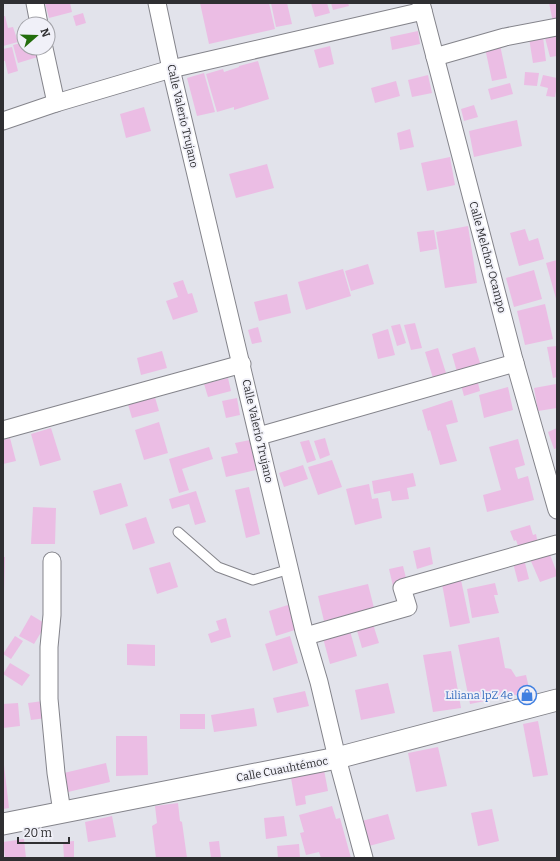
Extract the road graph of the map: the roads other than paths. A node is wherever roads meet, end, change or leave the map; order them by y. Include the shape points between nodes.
1 (35, 3) edge
2 (157, 3) edge
3 (422, 7) edge
4 (37, 16) edge
5 (557, 27) edge
6 (46, 56) edge
7 (435, 57) junction
8 (171, 69) junction
9 (56, 103) junction
10 (3, 120) edge
11 (515, 363) junction
12 (242, 364) junction
13 (3, 430) edge
14 (259, 436) junction
15 (557, 510) edge
16 (178, 532) dead end
17 (557, 544) edge
18 (52, 561) dead end
19 (290, 569) junction
20 (306, 636) junction
21 (557, 700) edge
22 (337, 758) junction
23 (62, 812) junction
24 (3, 824) edge
25 (364, 858) edge

1 - 4 street
2 - 8 street, Calle Valerio Trujano
3 - 7 street, Calle Melchor Ocampo
3 - 8 street
5 - 7 street via 505,37
6 - 9 street
7 - 11 street, Calle Melchor Ocampo
8 - 9 street
8 - 12 street, Calle Valerio Trujano
9 - 10 street
11 - 14 street
11 - 15 street, Calle Melchor Ocampo
12 - 13 street
12 - 14 street, Calle Valerio Trujano
14 - 19 street, Calle Valerio Trujano
16 - 19 lane via 218,567 253,580
17 - 20 street via 402,588 408,607
18 - 23 street via 49,699
19 - 20 street, Calle Valerio Trujano
20 - 22 street, Calle Valerio Trujano
21 - 22 street, Calle Cuauhtémoc
22 - 23 street, Calle Cuauhtémoc
22 - 25 street, Calle Valerio Trujano
23 - 24 street, Calle Cuauhtémoc

